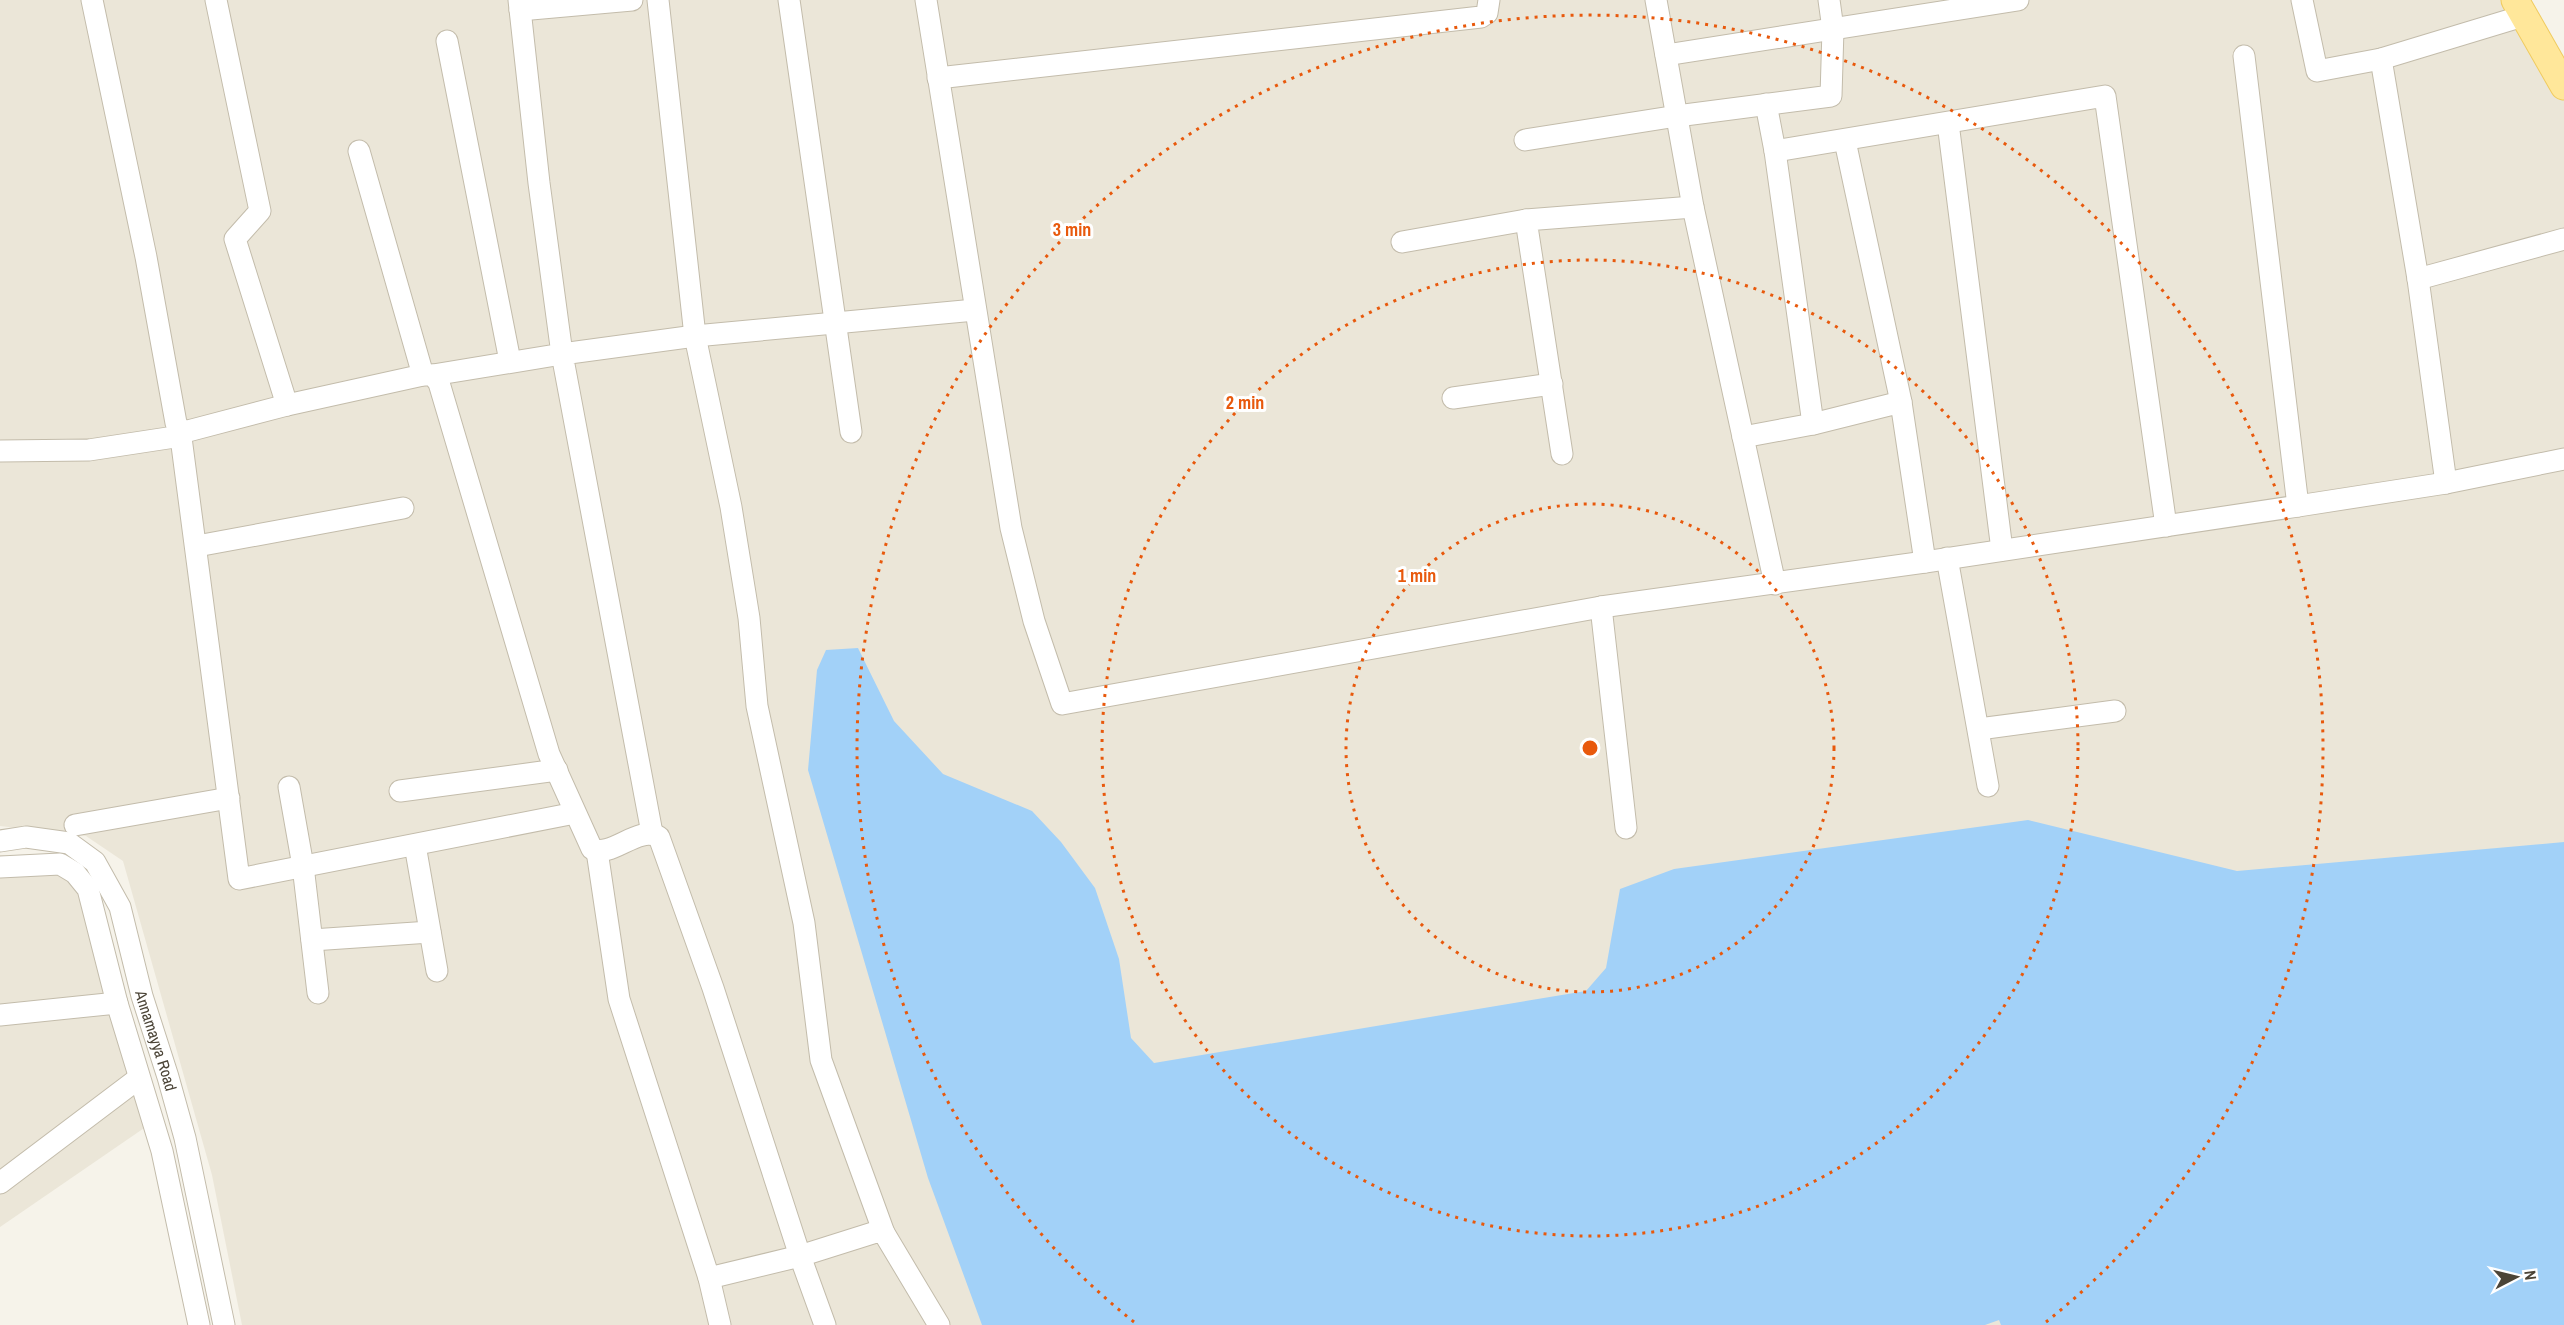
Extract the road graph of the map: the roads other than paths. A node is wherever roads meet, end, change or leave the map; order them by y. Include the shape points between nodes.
1 (92, 0) edge
2 (216, 0) edge
3 (632, 0) edge
4 (658, 0) edge
5 (789, 0) edge
6 (926, 0) edge
7 (1489, 0) edge
8 (1656, 0) edge
9 (1829, 0) edge
10 (2018, 0) edge
11 (2302, 0) edge
12 (519, 5) edge
13 (2519, 8) edge
14 (1833, 29) junction
15 (447, 41) dead end
16 (1666, 55) junction
17 (2244, 56) dead end
18 (2381, 59) junction
19 (938, 78) junction
20 (2564, 86) edge
21 (1766, 104) junction
22 (1677, 116) junction
23 (1948, 123) junction
24 (1525, 140) dead end
25 (1845, 141) junction
26 (359, 151) dead end
27 (1775, 151) junction
28 (1693, 207) junction
29 (1526, 220) junction
30 (2564, 239) edge
31 (1402, 242) dead end
32 (2418, 279) junction
33 (975, 310) junction
34 (834, 322) junction
35 (695, 336) junction
36 (562, 354) junction
37 (510, 361) junction
38 (428, 375) junction
39 (1552, 384) junction
40 (1453, 398) dead end
41 (1901, 402) junction
42 (287, 405) junction
43 (1813, 424) junction
44 (851, 432) dead end
45 (181, 433) junction
46 (1743, 437) junction
47 (0, 451) edge
48 (1562, 454) dead end
49 (2564, 459) edge
50 (2445, 483) junction
51 (2298, 506) junction
52 (403, 508) dead end
53 (2166, 526) junction
54 (197, 546) junction
55 (2002, 550) junction
56 (1947, 558) junction
57 (1925, 562) junction
58 (1775, 584) junction
59 (1601, 607) junction
60 (2115, 711) dead end
61 (1979, 729) junction
62 (557, 770) junction
63 (1988, 786) dead end
64 (289, 787) dead end
65 (400, 791) dead end
66 (229, 798) junction
67 (575, 813) junction
68 (75, 825) dead end
69 (1626, 828) dead end
70 (652, 833) junction
71 (0, 841) edge
72 (415, 845) junction
73 (75, 848) junction
74 (597, 851) junction
75 (303, 866) junction
76 (0, 867) edge
77 (65, 867) junction
78 (430, 932) junction
79 (312, 940) junction
80 (436, 971) dead end
81 (318, 993) dead end
82 (117, 1003) junction
83 (0, 1015) edge
84 (140, 1078) junction
85 (0, 1183) edge
86 (885, 1233) junction
87 (800, 1256) junction
88 (709, 1278) junction
89 (199, 1325) edge
90 (224, 1325) edge
91 (720, 1325) edge
92 (825, 1325) edge
93 (939, 1325) edge

1 - 45 street
2 - 42 street via 260,211 236,239
3 - 12 street
4 - 35 street
5 - 34 street
6 - 19 street
7 - 19 street via 1487,13 1481,17
8 - 16 street
9 - 14 street
10 - 14 street
11 - 18 street via 2317,71
12 - 36 street
13 - 18 street
13 - 20 main road
14 - 16 street
14 - 21 street via 1830,96
15 - 37 street
16 - 22 street
17 - 51 street
18 - 32 street
19 - 33 street
21 - 22 street
21 - 27 street
22 - 24 street
22 - 28 street
23 - 25 street
23 - 53 street via 2105,96
23 - 55 street
25 - 27 street
25 - 41 street
26 - 38 street
27 - 43 street
28 - 29 street
28 - 46 street
29 - 31 street
29 - 39 street
30 - 32 street
32 - 50 street
33 - 34 street
33 - 59 street via 1011,528 1034,621 1062,704
34 - 35 street
34 - 44 street
35 - 36 street
35 - 86 street via 731,507 749,618 757,706 804,923 821,1060
36 - 37 street
36 - 70 street
37 - 38 street
38 - 42 street
38 - 62 street via 439,383
39 - 40 street
39 - 48 street
41 - 43 street
41 - 57 street
42 - 45 street
43 - 46 street
45 - 47 street via 89,450
45 - 54 street
46 - 58 street
49 - 50 street
50 - 51 street
51 - 53 street
52 - 54 street
53 - 55 street
54 - 66 street
55 - 56 street
56 - 57 street
56 - 61 street
57 - 58 street
58 - 59 street
59 - 69 street
60 - 61 street
61 - 63 street
62 - 65 street
62 - 67 street
64 - 75 street
66 - 68 street
66 - 75 street via 239,879
67 - 72 street
67 - 74 street via 592,849
70 - 74 street
70 - 87 street via 659,837 713,988
71 - 73 street, Annamayya Road via 27,837 69,843
72 - 75 street
72 - 78 street
73 - 77 street
73 - 90 street, Annamayya Road via 94,862 120,907 185,1138
74 - 88 street via 619,999
75 - 79 street
76 - 77 street
77 - 82 street, Annamayya Road via 88,889
78 - 79 street
78 - 80 street
79 - 81 street
82 - 83 street
82 - 84 street, Annamayya Road
84 - 85 street
84 - 89 street, Annamayya Road via 162,1151
86 - 87 street via 876,1232
86 - 93 street
87 - 88 street
87 - 92 street
88 - 91 street

